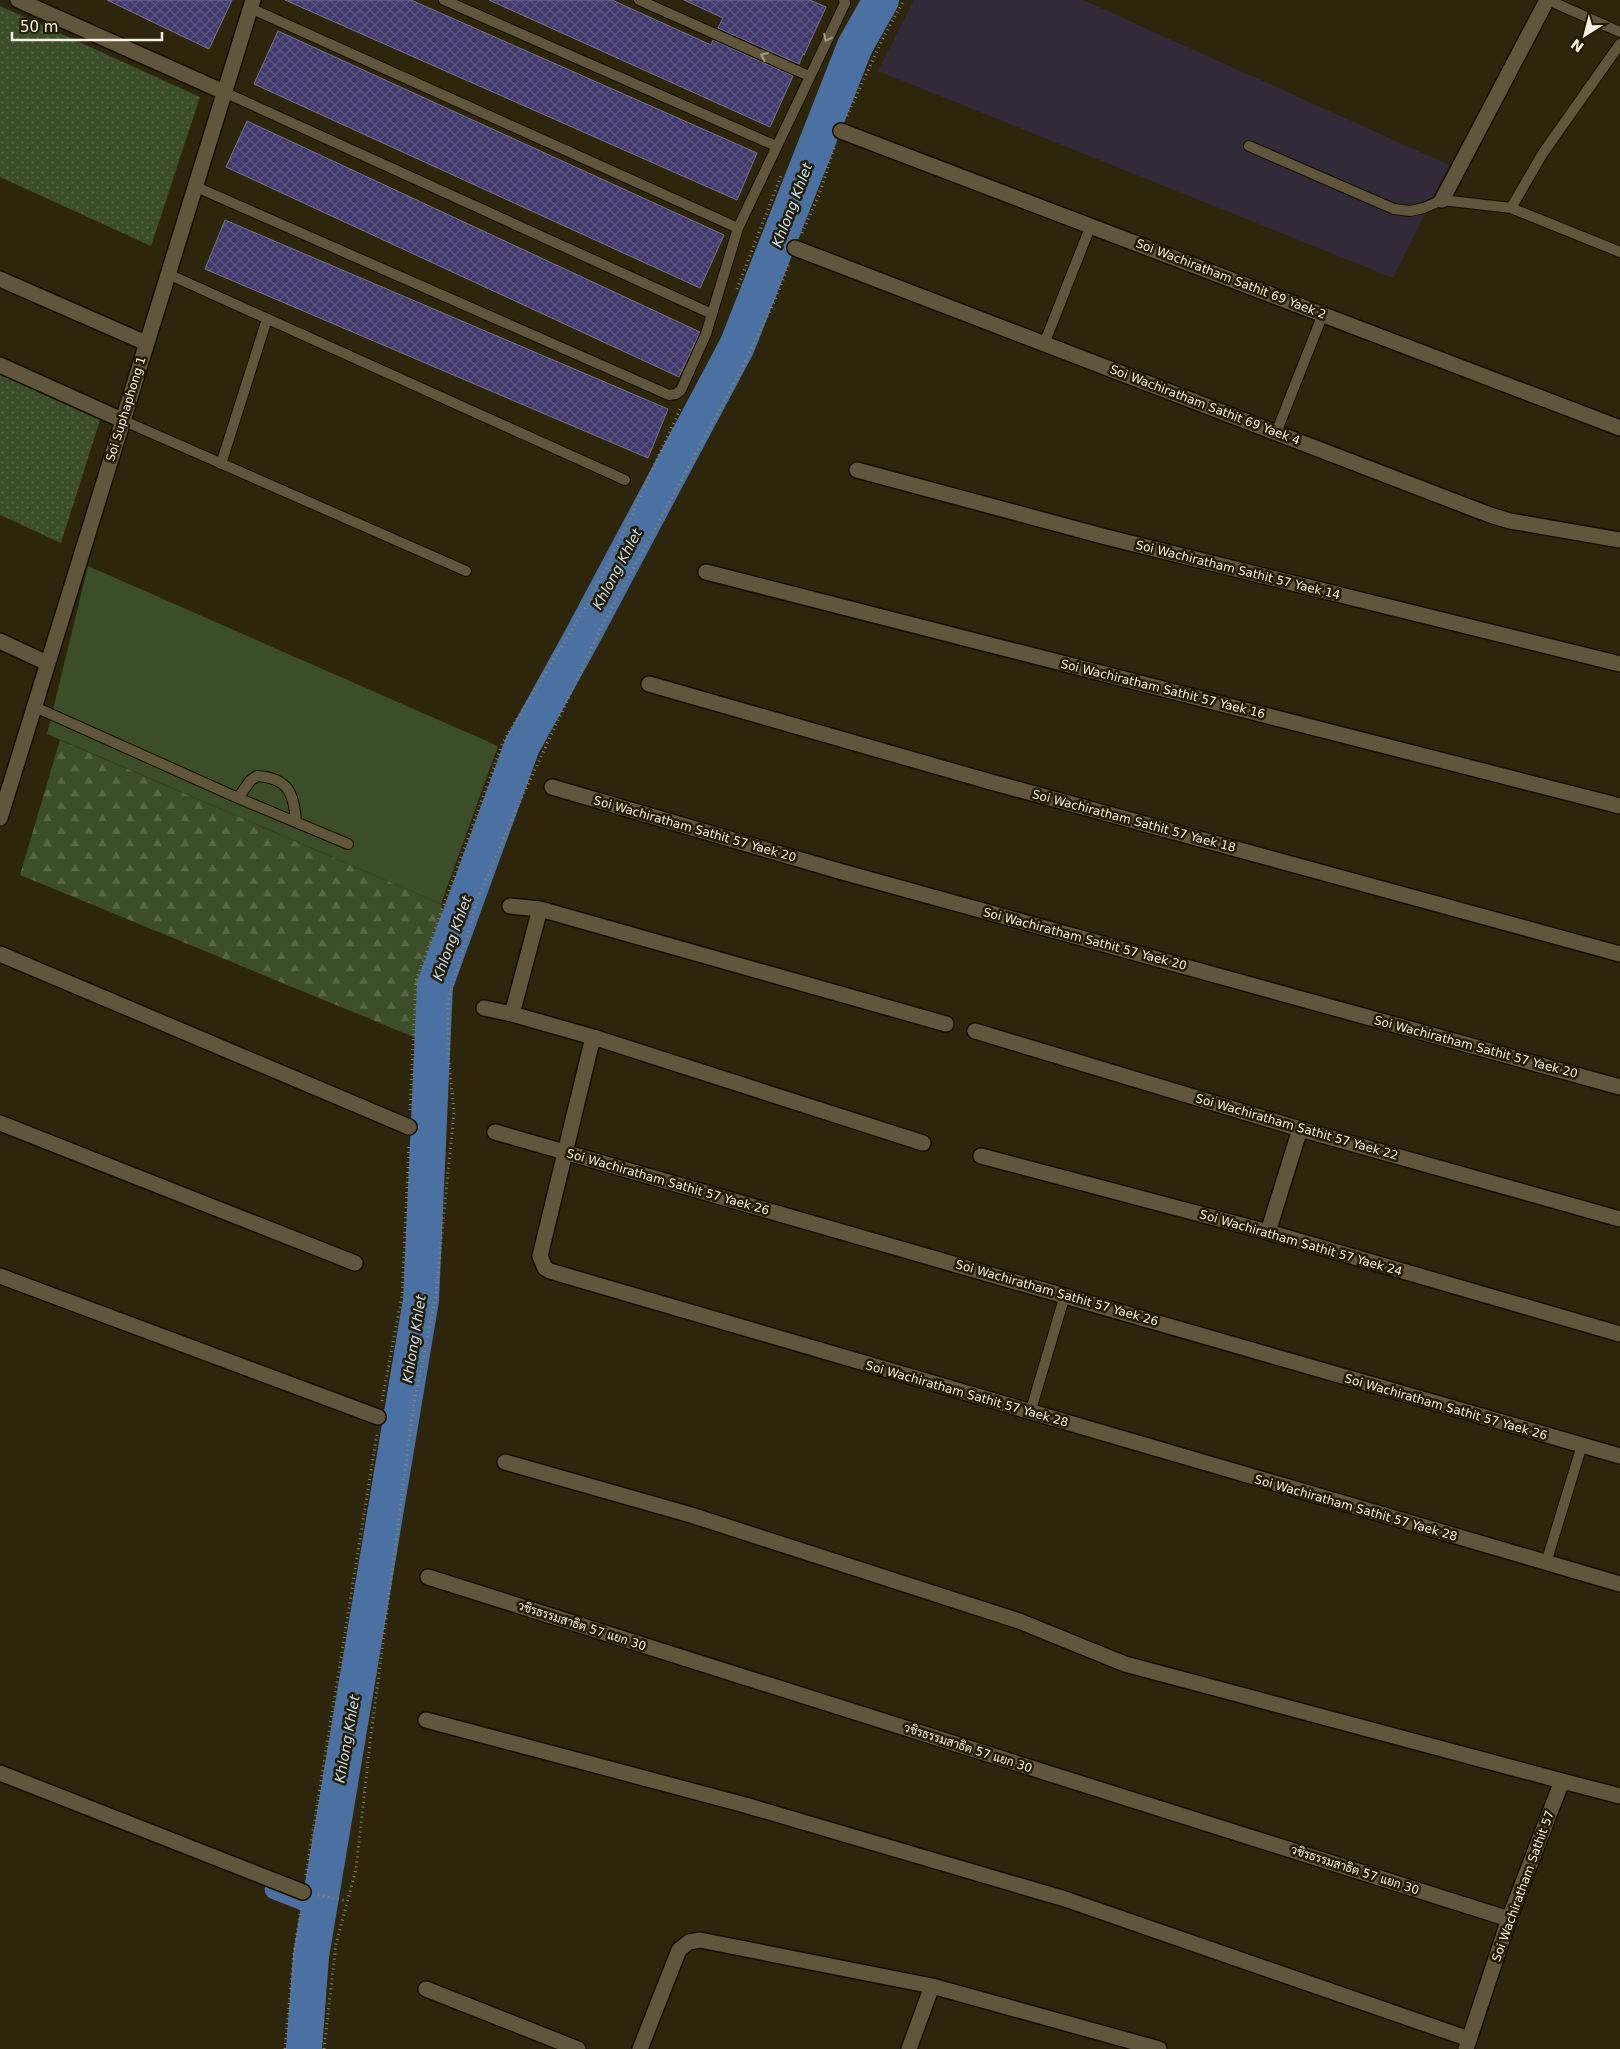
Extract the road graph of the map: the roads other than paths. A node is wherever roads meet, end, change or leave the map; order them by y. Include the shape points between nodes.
1 (444, 0) edge
2 (639, 0) edge
3 (844, 0) edge
4 (1547, 0) edge
5 (25, 1) edge
6 (252, 4) edge
7 (1620, 32) edge
8 (1620, 44) edge
9 (808, 76) junction
10 (224, 92) junction
11 (841, 131) dead end
12 (776, 146) junction
13 (1249, 146) dead end
14 (194, 186) junction
15 (1442, 200) junction
16 (1512, 208) junction
17 (1091, 225) junction
18 (738, 228) junction
19 (795, 248) dead end
20 (1620, 252) edge
21 (168, 274) junction
22 (0, 279) edge
23 (712, 314) junction
24 (1323, 314) junction
25 (267, 319) junction
26 (146, 343) junction
27 (1044, 344) junction
28 (0, 365) edge
29 (122, 420) junction
30 (1620, 428) edge
31 (1276, 433) junction
32 (221, 464) junction
33 (857, 470) dead end
34 (625, 480) dead end
35 (1620, 540) edge
36 (466, 571) dead end
37 (706, 572) dead end
38 (0, 641) edge
39 (47, 663) junction
40 (1620, 664) edge
41 (649, 684) dead end
42 (35, 707) junction
43 (552, 787) dead end
44 (238, 798) junction
45 (1620, 806) edge
46 (0, 818) edge
47 (296, 822) junction
48 (348, 844) dead end
49 (510, 906) dead end
50 (540, 909) junction
51 (0, 954) edge
52 (1620, 954) edge
53 (484, 1008) dead end
54 (512, 1014) junction
55 (946, 1024) dead end
56 (975, 1031) dead end
57 (593, 1037) junction
58 (1620, 1087) edge
59 (0, 1123) edge
60 (409, 1127) dead end
61 (1300, 1129) junction
62 (494, 1132) dead end
63 (923, 1143) dead end
64 (566, 1152) junction
65 (981, 1156) dead end
66 (1620, 1219) edge
67 (1268, 1232) junction
68 (355, 1263) dead end
69 (0, 1276) edge
70 (1065, 1295) junction
71 (1620, 1334) edge
72 (1030, 1413) junction
73 (378, 1417) dead end
74 (1582, 1445) junction
75 (1620, 1456) edge
76 (505, 1462) dead end
77 (1546, 1563) junction
78 (428, 1577) dead end
79 (1620, 1584) edge
80 (426, 1720) dead end
81 (0, 1773) edge
82 (1562, 1781) junction
83 (1620, 1796) edge
84 (303, 1892) road end
85 (1508, 1919) junction
86 (932, 1986) junction
87 (426, 1989) dead end
88 (1468, 2044) edge
89 (578, 2049) edge
90 (640, 2049) edge
91 (909, 2049) edge
92 (1159, 2049) edge

1 - 12 lane
9 -> 2 lane
3 -> 9 lane
4 - 7 lane
4 - 15 street
5 - 10 street
6 - 10 street, Soi Suphaphong 1
6 - 18 lane
8 - 16 lane via 1543,153
9 - 12 lane
10 - 14 street, Soi Suphaphong 1
10 - 23 lane
11 - 17 street, Soi Wachiratham Sathit 69 Yaek 2
12 - 18 lane
13 - 15 lane via 1394,209 1410,211
14 - 21 street, Soi Suphaphong 1
14 - 23 lane via 669,395 681,390
15 - 16 lane
16 - 20 lane
17 - 24 street, Soi Wachiratham Sathit 69 Yaek 2
17 - 27 lane
18 - 23 lane
19 - 27 street, Soi Wachiratham Sathit 69 Yaek 4
21 - 25 lane
21 - 26 street, Soi Suphaphong 1
22 - 26 street
24 - 30 street, Soi Wachiratham Sathit 69 Yaek 2
24 - 31 lane
25 - 32 lane
25 - 34 lane
26 - 29 street, Soi Suphaphong 1
27 - 31 street, Soi Wachiratham Sathit 69 Yaek 4
28 - 29 street
29 - 32 lane
29 - 39 street, Soi Suphaphong 1
31 - 35 street, Soi Wachiratham Sathit 69 Yaek 4 via 1490,515
32 - 36 lane
33 - 40 street, Soi Wachiratham Sathit 57 Yaek 14 via 1106,537
37 - 45 street, Soi Wachiratham Sathit 57 Yaek 16
38 - 39 street
39 - 42 street, Soi Suphaphong 1
41 - 52 street, Soi Wachiratham Sathit 57 Yaek 18 via 991,782
42 - 44 lane
42 - 46 street, Soi Suphaphong 1
43 - 58 street, Soi Wachiratham Sathit 57 Yaek 20 via 839,871
44 - 47 lane
44 - 47 lane via 257,776 271,777 288,788 294,801
47 - 48 lane
49 - 50 street
50 - 54 street
50 - 55 street
51 - 60 street
53 - 54 street
54 - 57 street
56 - 61 street, Soi Wachiratham Sathit 57 Yaek 22
57 - 63 street
57 - 64 street, Soi Wachiratham Sathit 57 Yaek 28
59 - 68 street
61 - 66 street, Soi Wachiratham Sathit 57 Yaek 22
61 - 67 street
62 - 64 street, Soi Wachiratham Sathit 57 Yaek 26
64 - 70 street, Soi Wachiratham Sathit 57 Yaek 26
64 - 72 street, Soi Wachiratham Sathit 57 Yaek 28 via 540,1256 545,1268
65 - 67 street, Soi Wachiratham Sathit 57 Yaek 24
67 - 71 street, Soi Wachiratham Sathit 57 Yaek 24
69 - 73 street
70 - 72 lane
70 - 74 street, Soi Wachiratham Sathit 57 Yaek 26
72 - 77 street, Soi Wachiratham Sathit 57 Yaek 28
74 - 75 street, Soi Wachiratham Sathit 57 Yaek 26
74 - 77 lane
76 - 82 street via 691,1515 1020,1621 1125,1664
77 - 79 street, Soi Wachiratham Sathit 57 Yaek 28
78 - 85 street, วชิรธรรมสาธิต 57 แยก 30
80 - 88 street via 745,1805 1065,1899
81 - 84 street
82 - 83 street
82 - 85 street, Soi Wachiratham Sathit 57
85 - 88 street, Soi Wachiratham Sathit 57
86 - 90 street via 700,1940 689,1942 679,1950
86 - 91 street
86 - 92 street
87 - 89 street

